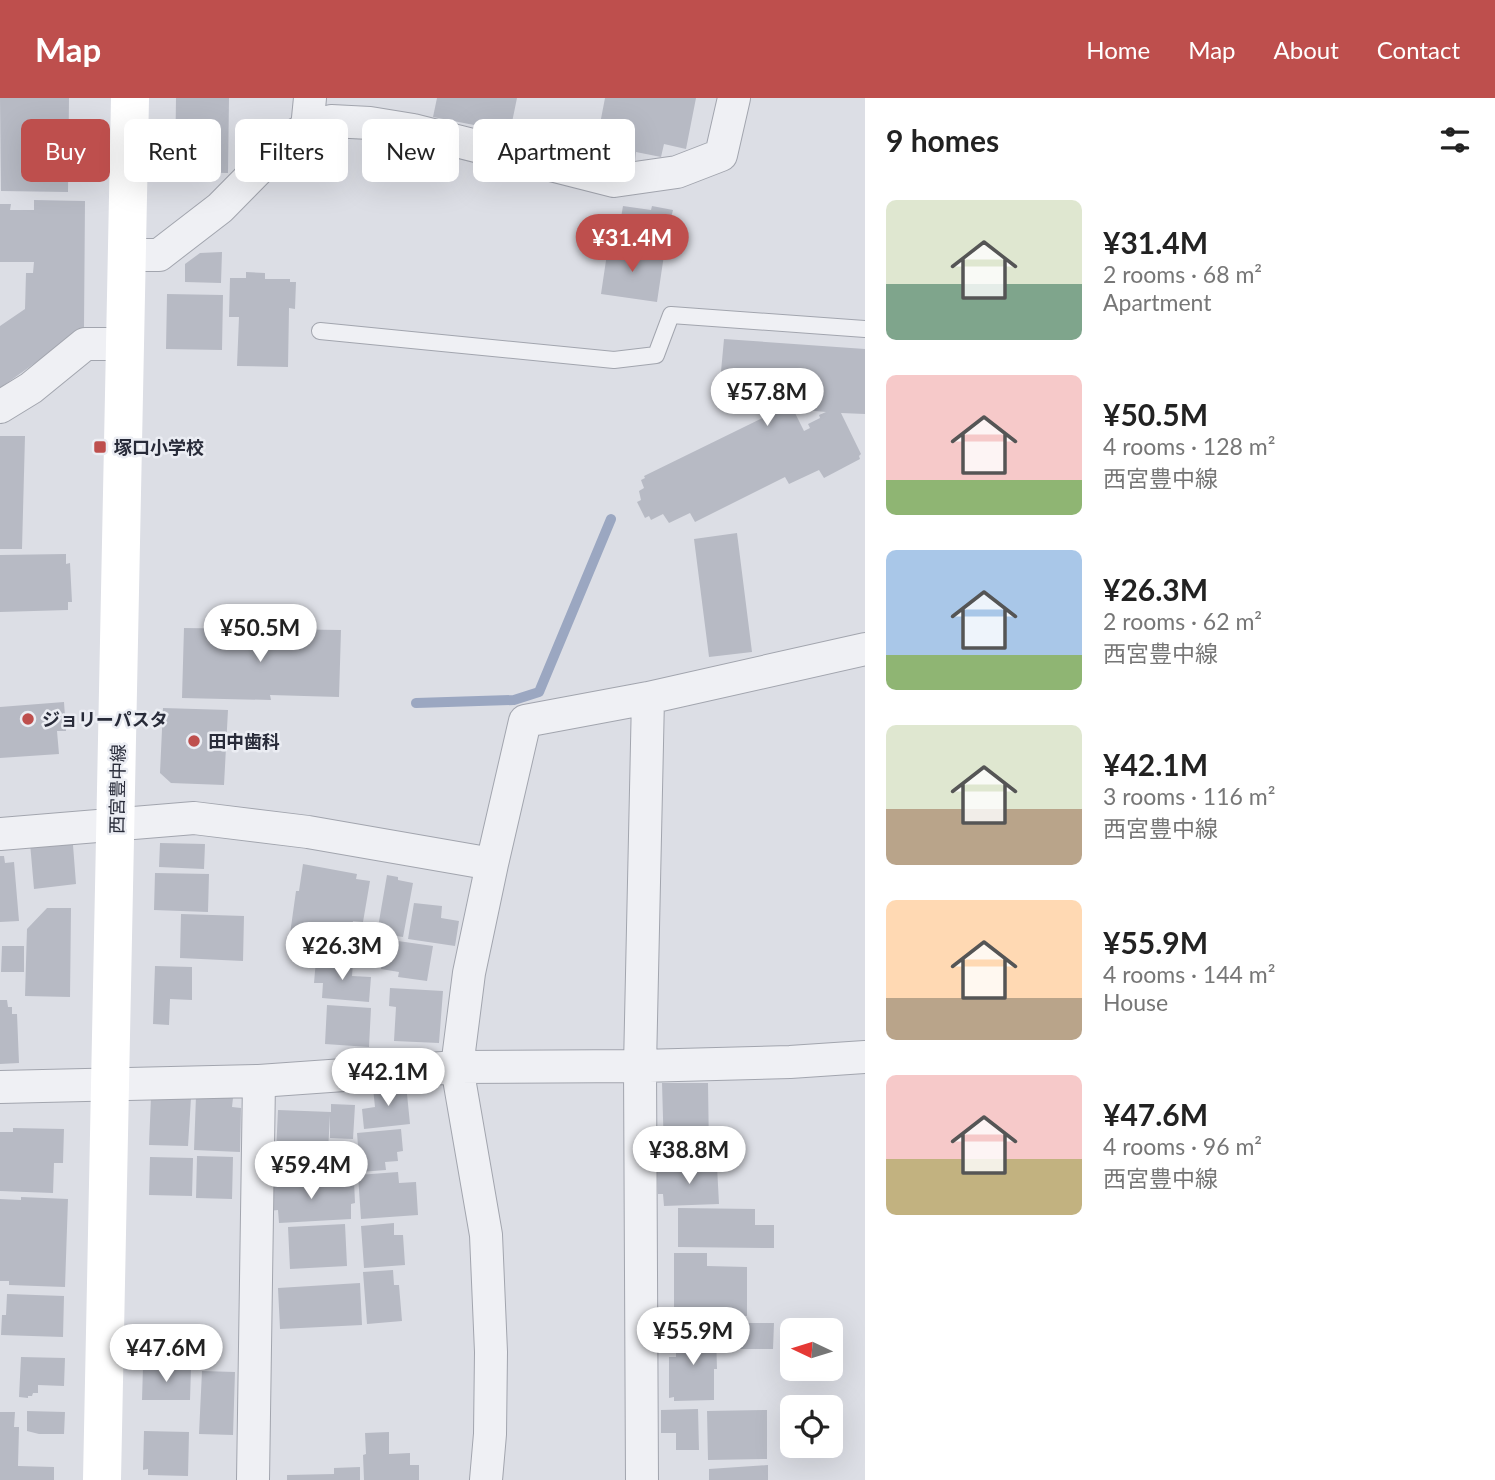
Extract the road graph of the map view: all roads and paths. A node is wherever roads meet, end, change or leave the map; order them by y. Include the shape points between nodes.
1 (130, 98) edge
2 (734, 98) edge
3 (309, 113) edge
4 (127, 255) junction
5 (865, 329) edge
6 (320, 331) dead end
7 (125, 344) junction
8 (0, 407) edge
9 (865, 649) edge
10 (648, 698) junction
11 (116, 824) junction
12 (0, 834) edge
13 (492, 864) junction
14 (865, 1057) edge
15 (640, 1066) junction
16 (457, 1067) junction
17 (259, 1081) junction
18 (111, 1084) junction
19 (0, 1087) edge
20 (102, 1480) edge
21 (253, 1480) edge
22 (486, 1480) edge
23 (642, 1480) edge

1 - 4 main road, 西宮豊中線
2 - 3 street via 720,155 677,173 614,181 467,143 392,127 331,121
3 - 4 street via 220,208 159,255
4 - 7 main road, 西宮豊中線
5 - 6 lane via 671,315 656,355 614,360
7 - 8 street via 85,344
7 - 11 main road, 西宮豊中線
9 - 10 street
10 - 13 street via 525,721
10 - 15 street
11 - 12 street
11 - 13 street via 194,818 308,832
11 - 18 main road, 西宮豊中線
13 - 16 street via 469,973
14 - 15 street
15 - 16 street
15 - 23 street
16 - 17 street
16 - 22 street via 486,1235 491,1352
17 - 18 street
17 - 21 street
18 - 19 street
18 - 20 main road, 西宮豊中線

